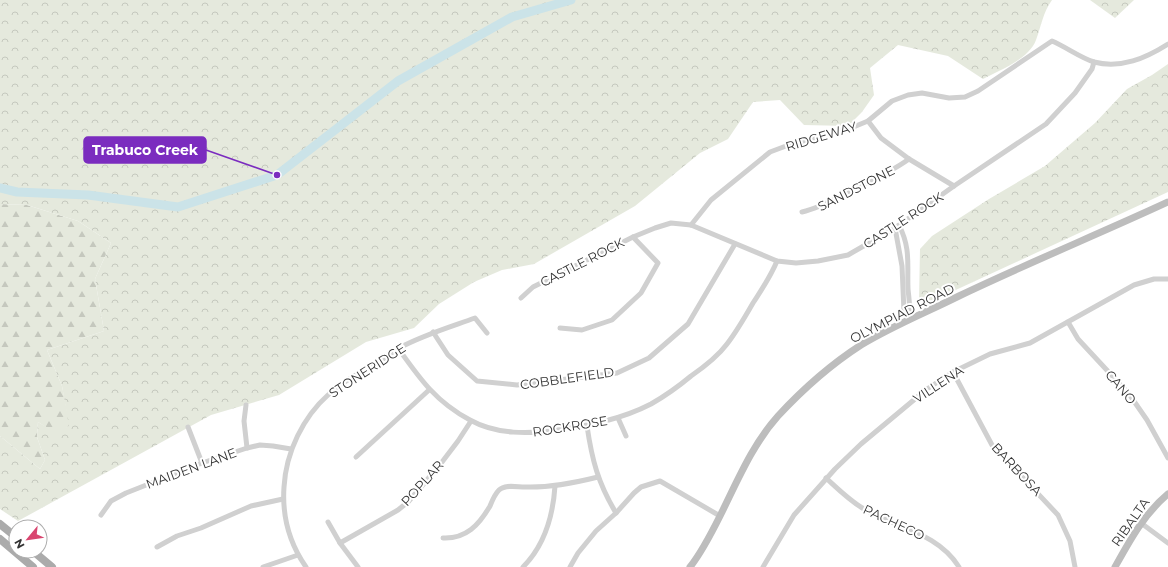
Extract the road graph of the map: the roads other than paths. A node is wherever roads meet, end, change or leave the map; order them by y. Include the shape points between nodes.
1 (1168, 44) edge
2 (1094, 62) junction
3 (868, 121) junction
4 (909, 159) junction
5 (954, 186) junction
6 (1168, 202) edge
7 (802, 212) dead end
8 (691, 225) junction
9 (897, 227) junction
10 (633, 237) junction
11 (905, 242) junction
12 (735, 244) junction
13 (898, 244) junction
14 (777, 261) junction
15 (1168, 278) edge
16 (521, 298) dead end
17 (908, 298) junction
18 (902, 299) junction
19 (909, 320) junction
20 (1068, 322) junction
21 (560, 328) dead end
22 (433, 332) junction
23 (487, 333) dead end
24 (398, 348) junction
25 (953, 372) junction
26 (429, 390) junction
27 (246, 405) dead end
28 (618, 418) junction
29 (471, 421) junction
30 (587, 426) junction
31 (188, 427) dead end
32 (626, 436) dead end
33 (247, 448) junction
34 (291, 449) junction
35 (356, 457) dead end
36 (1168, 458) edge
37 (202, 463) junction
38 (598, 477) junction
39 (826, 478) junction
40 (555, 486) junction
41 (1168, 494) edge
42 (283, 499) junction
43 (616, 513) junction
44 (101, 515) dead end
45 (720, 516) junction
46 (328, 522) dead end
47 (1141, 523) junction
48 (0, 524) edge
49 (8, 530) edge
50 (443, 538) dead end
51 (0, 540) edge
52 (340, 543) junction
53 (1168, 543) edge
54 (157, 547) dead end
55 (298, 555) junction
56 (42, 559) edge
57 (33, 567) edge
58 (52, 567) edge
59 (263, 567) edge
60 (306, 567) edge
61 (358, 567) edge
62 (523, 567) edge
63 (570, 567) edge
64 (690, 567) edge
65 (762, 567) edge
66 (959, 567) edge
67 (1075, 567) edge
68 (1115, 567) edge

1 - 2 street via 1157,52 1132,62 1115,65
2 - 3 street, RIDGEWAY via 1052,41 965,97 949,98 922,93 908,95 892,101
2 - 5 street, CASTLE ROCK via 1075,93 1046,124
3 - 4 street via 881,138
3 - 8 street, RIDGEWAY via 770,152 711,200
4 - 5 street
4 - 7 street, SANDSTONE via 887,173 815,209
5 - 9 street, CASTLE ROCK
6 - 19 main road, OLYMPIAD ROAD
8 - 10 street, CASTLE ROCK via 671,223
8 - 12 street, CASTLE ROCK
9 - 11 street
9 - 13 street
9 - 14 street, CASTLE ROCK via 848,255 796,263
10 - 16 street, CASTLE ROCK via 533,287
10 - 21 street via 658,263 641,293 612,320 582,330
11 - 13 street
11 - 17 street via 908,251
12 - 14 street, CASTLE ROCK
12 - 22 street, COBBLEFIELD via 688,324 649,358 617,373 517,385 477,381 448,355
13 - 18 street via 902,266
14 - 28 street, ROCKROSE via 738,328 716,356 652,403
15 - 20 street, VILLENA via 1134,285
17 - 18 street
17 - 19 street via 911,311
18 - 19 street via 904,312
19 - 45 main road, OLYMPIAD ROAD via 861,345 804,388 759,441
20 - 25 street, VILLENA via 1030,343 990,354
20 - 36 street, CANO via 1078,339 1129,394 1148,420
22 - 23 street, STONERIDGE via 476,318
22 - 24 street, STONERIDGE
24 - 26 street, ROCKROSE
24 - 34 street, STONERIDGE via 328,394 306,420
25 - 39 street, VILLENA via 889,420
25 - 67 street, BARBOSA via 992,445 1060,518 1070,541
26 - 29 street, ROCKROSE via 449,408
26 - 35 street
27 - 33 street via 244,421
28 - 30 street, ROCKROSE
28 - 32 street
29 - 30 street, ROCKROSE via 518,433
29 - 52 street, POPLAR via 439,466 408,502
30 - 38 street
31 - 37 street
33 - 34 street, MAIDEN LANE via 260,445
33 - 37 street, MAIDEN LANE
34 - 42 street, STONERIDGE
37 - 44 street, MAIDEN LANE via 126,493 111,501
38 - 40 street
38 - 43 street
39 - 65 street, VILLENA via 794,516
39 - 66 street, PACHECO via 864,509 934,541
40 - 50 street via 505,486 498,490 484,517 474,528 453,539
40 - 62 street via 548,529 536,552
41 - 47 main road, RIBALTA
42 - 54 street via 250,506
42 - 55 street, STONERIDGE via 285,520
43 - 45 street via 641,487 660,481
43 - 63 street via 596,531
45 - 64 main road, OLYMPIAD ROAD
46 - 52 street
47 - 53 street
47 - 68 main road, RIBALTA
48 - 49 main road
51 - 57 main road
52 - 61 street
55 - 59 street
55 - 60 street, STONERIDGE
56 - 58 main road

